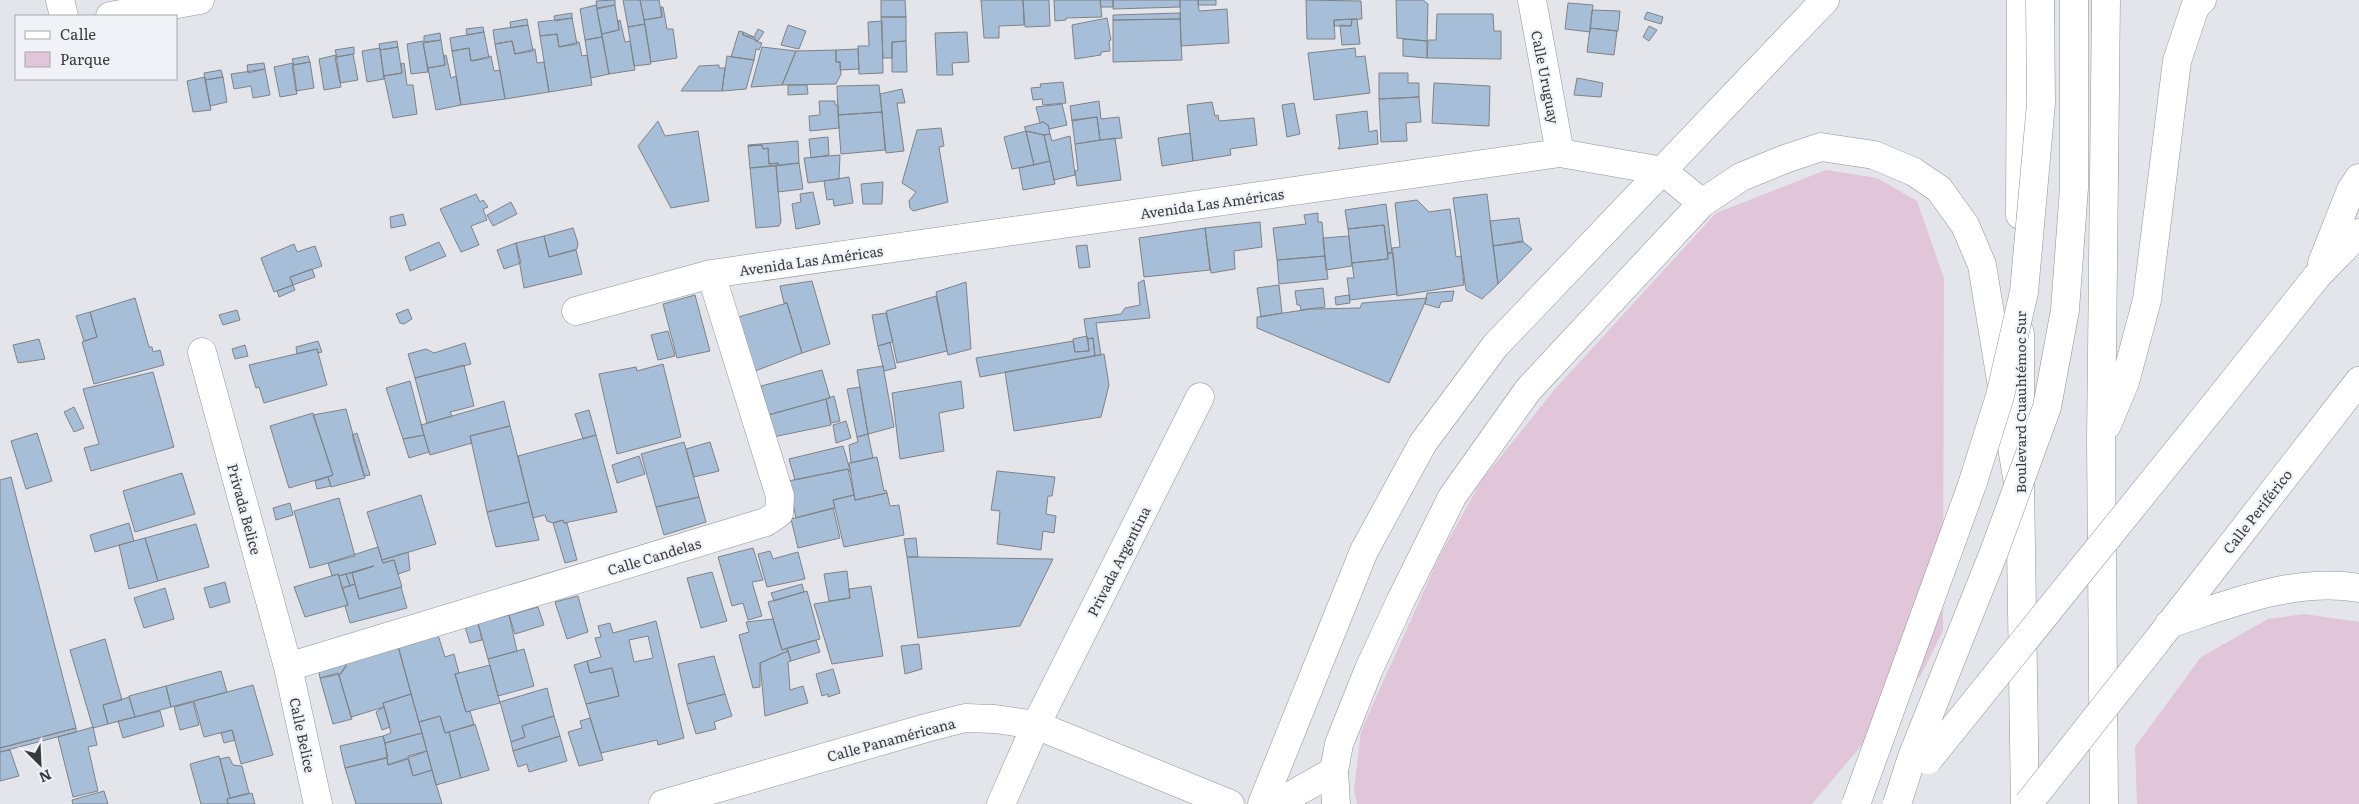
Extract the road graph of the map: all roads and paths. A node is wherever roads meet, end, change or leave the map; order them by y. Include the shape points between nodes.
1 (60, 0) edge
2 (200, 0) edge
3 (1532, 0) edge
4 (1824, 0) edge
5 (2021, 0) edge
6 (2040, 0) edge
7 (2074, 0) edge
8 (2106, 0) edge
9 (2202, 0) edge
10 (64, 15) edge
11 (116, 15) edge
12 (1560, 153) junction
13 (1663, 171) junction
14 (2359, 178) edge
15 (1702, 202) junction
16 (2359, 233) edge
17 (712, 274) junction
18 (2317, 276) junction
19 (576, 311) dead end
20 (202, 352) dead end
21 (2359, 380) edge
22 (1200, 398) dead end
23 (2101, 440) junction
24 (2020, 496) junction
25 (2359, 588) edge
26 (2162, 633) junction
27 (288, 667) junction
28 (1036, 725) junction
29 (1334, 771) junction
30 (318, 804) edge
31 (662, 804) edge
32 (1001, 804) edge
33 (1230, 804) edge
34 (1262, 804) edge
35 (1276, 804) edge
36 (1336, 804) edge
37 (1856, 804) edge
38 (1892, 804) edge
39 (1897, 804) edge
40 (2026, 804) edge
41 (2104, 804) edge

1 - 10 main road
2 - 11 main road
3 - 12 main road, Calle Uruguay
4 - 13 main road
5 - 24 main road, Boulevard Cuauhtémoc Sur
6 - 37 main road, bridge via 2040,103 2024,292 2000,396 1972,485
7 - 39 main road, bridge via 2074,188 2065,310 2047,407 1994,552 1912,757
8 - 23 main road
9 - 23 main road via 2195,7 2177,61 2147,300 2125,382
12 - 13 main road, Avenida Las Américas
12 - 17 main road, Avenida Las Américas
13 - 15 main road, Avenida Las Américas
13 - 34 main road via 1495,346 1423,443 1364,551
14 - 18 main road via 2351,190
15 - 24 main road via 1741,177 1821,147 1874,155 1914,172 1939,189 1965,225 1982,265
15 - 29 main road via 1528,390 1452,497 1369,669 1339,744
16 - 18 main road
17 - 19 main road, Avenida Las Américas
17 - 27 main road, Calle Candelas via 780,496 779,513 766,522
18 - 38 main road, bridge
20 - 27 main road, Privada Belice
21 - 26 main road, Calle Periférico
22 - 28 main road, Privada Argentina
23 - 41 main road
24 - 40 main road, Boulevard Cuauhtémoc Sur
25 - 26 main road via 2301,586 2249,598
26 - 40 main road, Calle Periférico, bridge
27 - 30 main road, Calle Belice
28 - 31 main road, Calle Panaméricana via 965,718
28 - 32 main road, Privada Argentina
28 - 33 main road, Calle Panaméricana
29 - 35 main road
29 - 36 main road

